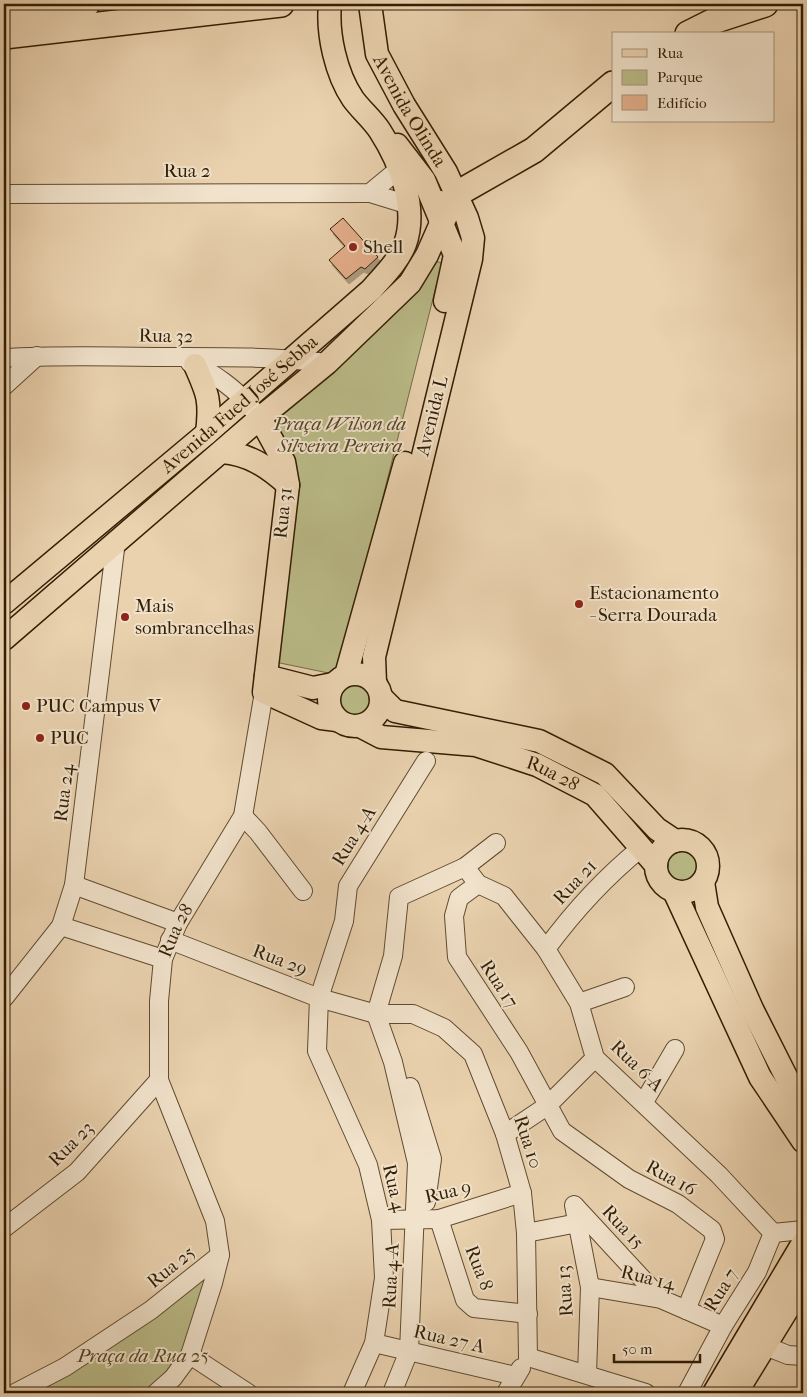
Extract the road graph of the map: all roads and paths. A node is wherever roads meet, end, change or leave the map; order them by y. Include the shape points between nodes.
1 (87, 4) edge
2 (281, 4) edge
3 (330, 4) edge
4 (370, 4) edge
5 (765, 4) edge
6 (4, 13) edge
7 (692, 32) edge
8 (4, 36) edge
9 (612, 85) edge
10 (380, 132) junction
11 (436, 156) junction
12 (399, 170) junction
13 (370, 193) junction
14 (4, 194) edge
15 (455, 195) junction
16 (409, 205) junction
17 (442, 221) junction
18 (455, 255) junction
19 (427, 256) junction
20 (37, 356) junction
21 (173, 357) junction
22 (4, 358) edge
23 (290, 359) junction
24 (327, 363) junction
25 (195, 365) junction
26 (4, 386) edge
27 (245, 400) junction
28 (260, 418) junction
29 (207, 433) junction
30 (222, 452) junction
31 (415, 456) junction
32 (288, 485) junction
33 (116, 541) junction
34 (4, 603) edge
35 (4, 639) edge
36 (340, 679) junction
37 (265, 684) junction
38 (378, 690) junction
39 (337, 720) junction
40 (360, 726) junction
41 (426, 761) dead end
42 (243, 816) junction
43 (675, 841) junction
44 (496, 843) dead end
45 (641, 848) junction
46 (465, 866) junction
47 (656, 866) junction
48 (703, 882) junction
49 (478, 884) junction
50 (74, 885) junction
51 (303, 891) dead end
52 (674, 891) junction
53 (178, 923) junction
54 (61, 926) junction
55 (170, 940) junction
56 (546, 949) junction
57 (163, 958) junction
58 (624, 986) dead end
59 (4, 998) edge
60 (320, 998) junction
61 (579, 1003) junction
62 (382, 1014) junction
63 (675, 1049) dead end
64 (594, 1058) junction
65 (159, 1080) junction
66 (644, 1102) junction
67 (547, 1106) junction
68 (803, 1110) edge
69 (505, 1134) junction
70 (803, 1141) edge
71 (522, 1193) junction
72 (574, 1206) joint
73 (426, 1219) junction
74 (381, 1220) junction
75 (578, 1223) junction
76 (4, 1228) edge
77 (803, 1230) edge
78 (526, 1233) junction
79 (773, 1233) junction
80 (803, 1243) edge
81 (220, 1255) junction
82 (780, 1282) junction
83 (803, 1284) edge
84 (590, 1287) junction
85 (661, 1300) junction
86 (686, 1310) junction
87 (528, 1314) junction
88 (724, 1326) junction
89 (374, 1343) junction
90 (765, 1346) junction
91 (409, 1351) junction
92 (190, 1355) junction
93 (803, 1356) edge
94 (528, 1357) junction
95 (587, 1374) junction
96 (515, 1376) junction
97 (15, 1393) edge
98 (156, 1393) edge
99 (248, 1393) edge
100 (352, 1393) edge
101 (392, 1393) edge
102 (506, 1393) edge
103 (646, 1393) edge
104 (686, 1393) edge
105 (714, 1393) edge
106 (736, 1393) edge

1 - 6 highway
2 - 8 highway
3 - 10 main road, Avenida Olinda via 329,17 337,62 352,98
4 - 11 main road, Avenida Olinda via 377,54
5 - 7 highway via 716,20
9 - 15 highway via 534,150
10 - 12 main road, Avenida Olinda
10 - 17 main road via 398,146 424,180
11 - 15 main road, Avenida L
11 - 17 main road, Avenida Olinda
12 - 13 street
12 - 16 main road, Avenida Fued José Sebba
13 - 14 street, Rua 2
13 - 16 street, Rua 2
15 - 17 highway
15 - 31 main road, Avenida L via 473,238 471,259
16 - 17 main road
16 - 23 main road, Avenida Fued José Sebba via 409,228 393,265 370,290
17 - 18 main road
17 - 19 main road, Avenida Fued José Sebba
18 - 19 main road via 445,249
18 - 31 main road, Avenida L
19 - 24 main road, Avenida Fued José Sebba via 410,283
20 - 21 street, Rua 32
20 - 22 street, Rua 32
20 - 26 street
21 - 23 street, Rua 32
21 - 25 street, Rua 31
23 - 24 street, Rua 32
23 - 27 main road, Avenida Fued José Sebba
24 - 28 main road, Avenida Fued José Sebba
25 - 27 street, Rua 31 via 206,369
25 - 29 main road via 209,397
27 - 28 street, Rua 31
27 - 29 main road, Avenida Fued José Sebba
28 - 30 main road, Avenida Fued José Sebba
28 - 32 main road, Rua 31 via 284,462
29 - 34 main road, Avenida Fued José Sebba
30 - 32 main road via 250,458 269,468
30 - 33 main road, Avenida Fued José Sebba
31 - 36 main road, Avenida L
31 - 38 main road, Avenida L via 374,657
32 - 37 main road, Rua 31
33 - 35 main road, Avenida Fued José Sebba
33 - 50 street, Rua 24
36 - 37 main road via 313,688
36 - 38 main road via 362,674
36 - 39 main road via 328,699
37 - 39 main road via 321,718
37 - 42 street, Rua 28
38 - 40 main road via 381,705 374,719
38 - 43 main road, Rua 28 via 394,711 539,741 605,774 657,829
39 - 40 main road
40 - 45 main road, Rua 28 via 381,737 476,745 537,765 595,795
41 - 60 street, Rua 4-A via 348,886 344,921
42 - 51 street
42 - 53 street, Rua 28
43 - 47 main road via 662,850
43 - 48 main road via 691,841 704,851 709,867
44 - 46 street
45 - 47 main road, Rua 28
45 - 56 street, Rua 21 via 604,880
46 - 49 street, Rua 6-A
46 - 62 street via 399,897 393,956
47 - 52 main road via 661,881
48 - 52 main road via 690,892
48 - 68 main road via 707,907 752,1009
49 - 56 street, Rua 6-A via 504,896
49 - 67 street, Rua 17 via 459,898 454,916 457,957 519,1052
50 - 53 street
50 - 54 street, Rua 24
52 - 70 main road via 760,1076
53 - 55 street, Rua 28
54 - 57 street
54 - 59 street, Rua 24
55 - 57 street, Rua 28
55 - 60 street, Rua 29
56 - 61 street, Rua 6-A
57 - 65 street, Rua 28 via 159,1001
58 - 61 street
60 - 62 street, Rua 29
60 - 74 street, Rua 4 via 317,1051 368,1165
61 - 64 street, Rua 6-A
62 - 69 street, Rua 10 via 413,1014 444,1028 473,1054
62 - 73 street, Rua 4-A via 417,1163
63 - 66 street
64 - 66 street, Rua 6-A
64 - 67 street
65 - 76 street, Rua 23 via 77,1172
65 - 81 street, Rua 28 via 215,1221
66 - 79 street, Rua 6-A
67 - 69 street
67 - 86 street, Rua 16 via 562,1131 629,1179 678,1204 712,1230 715,1239
69 - 71 street, Rua 10
71 - 73 street, Rua 9
71 - 78 street, Rua 10
72 - 75 street, Rua 13
72 - 85 street, Rua 15
73 - 74 street, Rua 9
73 - 87 street, Rua 8 via 465,1300 474,1308
73 - 91 street, Rua 4-A
74 - 89 street, Rua 4 via 384,1278
75 - 78 street
75 - 84 street, Rua 13
77 - 79 street
78 - 87 street, Rua 10
79 - 82 street
79 - 88 street, Rua 7 via 757,1272
80 - 82 main road
81 - 92 street, Rua 25
81 - 97 street, Rua 25 via 151,1310 65,1367
82 - 105 main road
83 - 90 main road
84 - 85 street, Rua 14
84 - 95 street, Rua 13
85 - 86 street, Rua 14
86 - 88 street, Rua 14
87 - 94 street, Rua 10
88 - 104 street, Rua 7
89 - 91 street, Rua 27 A
89 - 100 street, Rua 4
90 - 93 street via 788,1355
90 - 106 main road
91 - 96 street, Rua 27 A
91 - 101 street, Rua 4-A
92 - 98 street, Rua 25 via 173,1378
92 - 99 street
94 - 95 street
94 - 96 street
95 - 103 street
96 - 102 street

